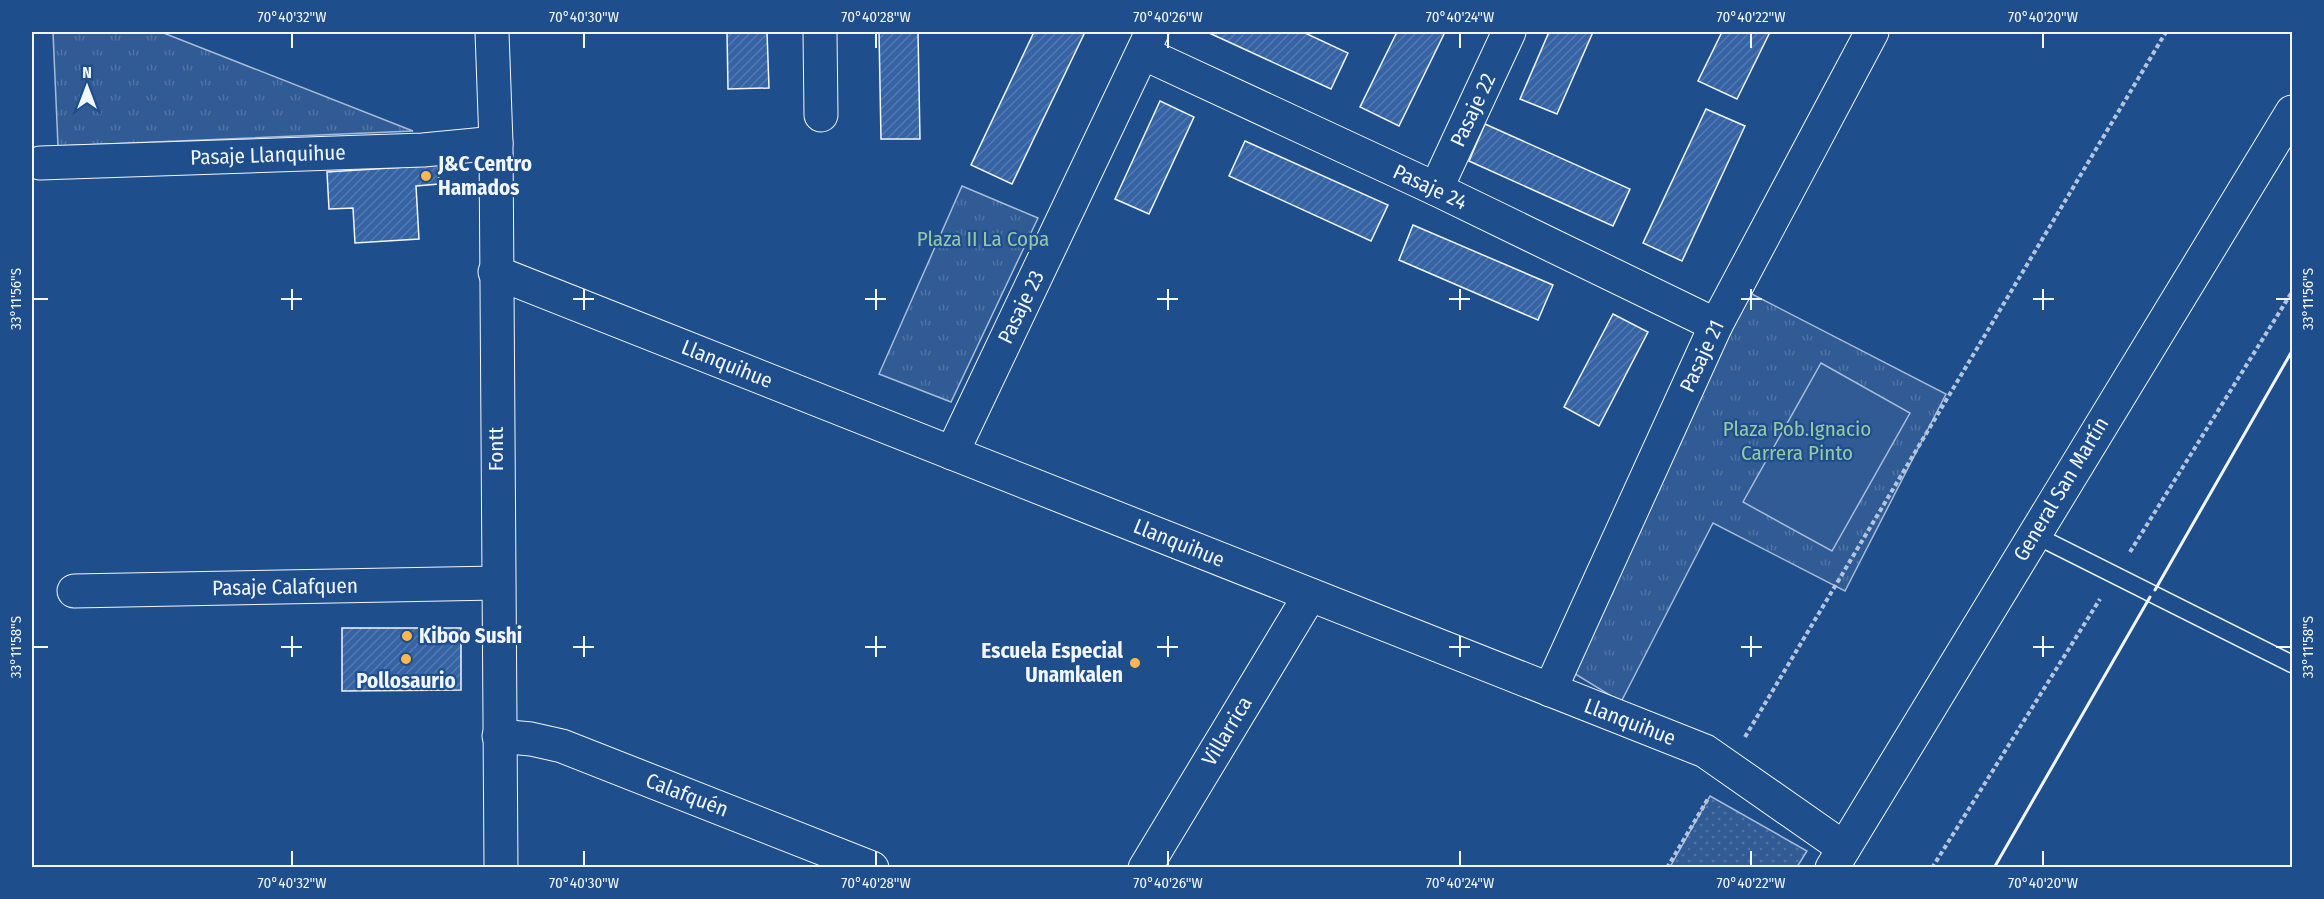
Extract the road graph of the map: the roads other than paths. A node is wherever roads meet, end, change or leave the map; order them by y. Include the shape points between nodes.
1 (492, 32) edge
2 (820, 32) edge
3 (1509, 32) edge
4 (1872, 32) edge
5 (1148, 42) edge
6 (2292, 111) edge
7 (821, 115) dead end
8 (496, 143) junction
9 (40, 163) dead end
10 (1436, 189) junction
11 (495, 272) junction
12 (1716, 325) junction
13 (952, 453) junction
14 (2034, 534) junction
15 (497, 583) junction
16 (74, 591) dead end
17 (1310, 595) junction
18 (2292, 664) edge
19 (1550, 690) junction
20 (499, 736) junction
21 (1838, 857) edge
22 (501, 867) edge
23 (872, 867) edge
24 (1145, 867) edge

1 - 8 street, Fontt
2 - 7 street
3 - 10 street, Pasaje 22
4 - 12 street, Pasaje 21
5 - 10 street, Pasaje 24
5 - 13 street, Pasaje 23
6 - 14 street, General San Martín
8 - 9 street, Pasaje Llanquihue via 423,150
8 - 11 street, Fontt
10 - 12 street, Pasaje 24
11 - 13 street, Llanquihue
11 - 15 street, Fontt
12 - 19 street, Pasaje 21
13 - 17 street, Llanquihue
14 - 18 lane
14 - 21 street, General San Martín
15 - 16 street, Pasaje Calafquen
15 - 20 street, Fontt
17 - 19 street, Llanquihue
17 - 24 street, Villarrica
19 - 21 street, Llanquihue via 1705,751
20 - 22 street, Fontt
20 - 23 street, Calafquén via 562,746

